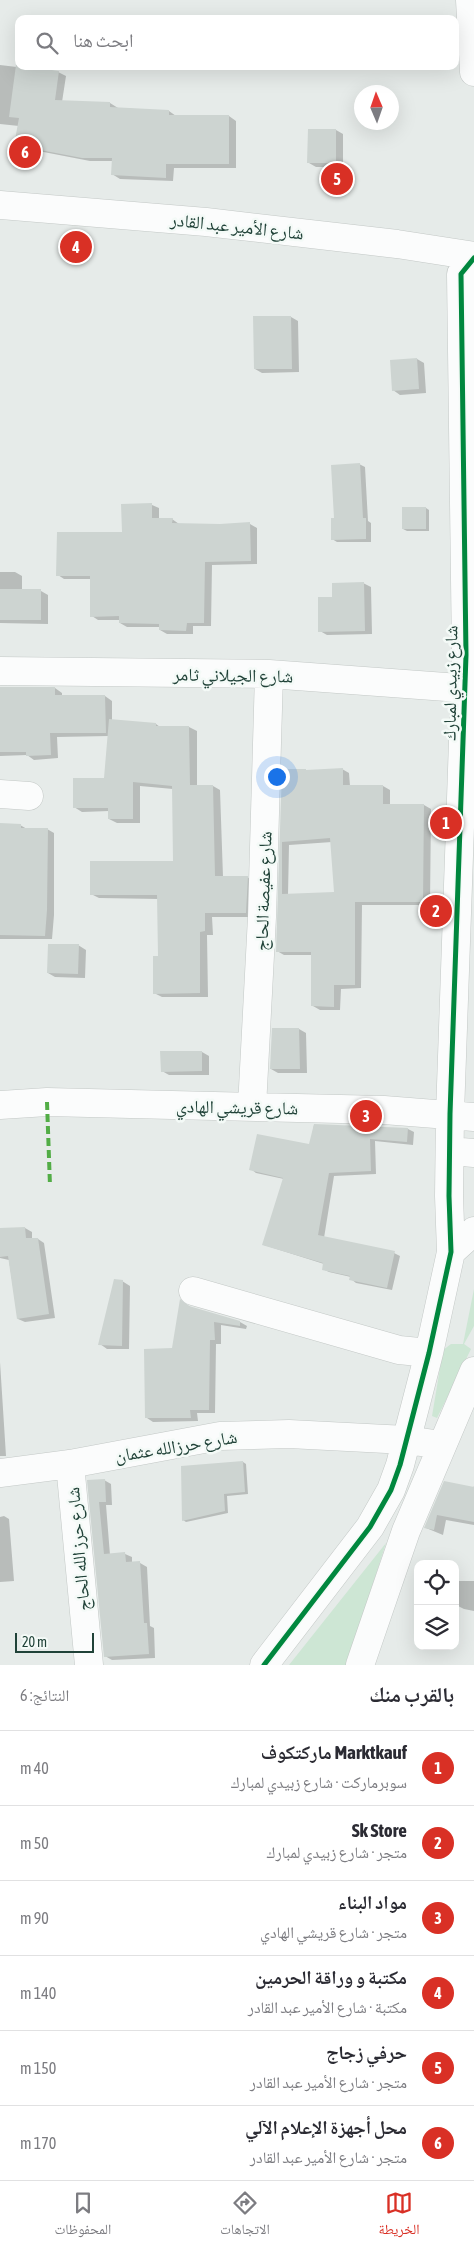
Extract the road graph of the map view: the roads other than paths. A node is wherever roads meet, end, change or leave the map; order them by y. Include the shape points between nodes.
1 (470, 0) edge
2 (474, 72) edge
3 (0, 205) edge
4 (474, 257) edge
5 (0, 671) edge
6 (269, 674) junction
7 (469, 688) edge
8 (0, 794) edge
9 (29, 796) dead end
10 (0, 1105) edge
11 (252, 1107) junction
12 (462, 1116) edge
13 (462, 1152) edge
14 (474, 1231) edge
15 (451, 1252) junction
16 (193, 1291) dead end
17 (429, 1353) junction
18 (474, 1372) edge
19 (406, 1440) junction
20 (442, 1445) junction
21 (70, 1464) junction
22 (0, 1473) edge
23 (90, 1665) edge
24 (264, 1665) edge
25 (360, 1665) edge

1 - 2 street
3 - 4 street, شارع الأمير عبد القادر via 206,222 397,244
4 - 7 street, شارع زبيدي لمبارك via 461,274
5 - 6 street, شارع الجيلاني ثامر
6 - 7 street, شارع الجيلاني ثامر
6 - 11 street, شارع عفيصة الحاج via 262,927
7 - 12 street, شارع زبيدي لمبارك
8 - 9 street
10 - 11 street, شارع قريشي الهادي via 48,1102
11 - 12 street, شارع قريشي الهادي via 384,1110
12 - 13 street, شارع زبيدي لمبارك
13 - 15 street, شارع زبيدي لمبارك
14 - 15 street
15 - 17 street, شارع زبيدي لمبارك
16 - 17 street via 398,1350
17 - 19 street, شارع زبيدي لمبارك
18 - 20 street
19 - 20 street, شارع حرزالله عثمان
19 - 21 street, شارع حرزالله عثمان via 289,1434 220,1436
19 - 24 street, شارع زبيدي لمبارك via 391,1490 370,1527
20 - 25 street via 406,1531
21 - 22 street, شارع حرزالله عثمان
21 - 23 street, شارع حرز الله الحاج

